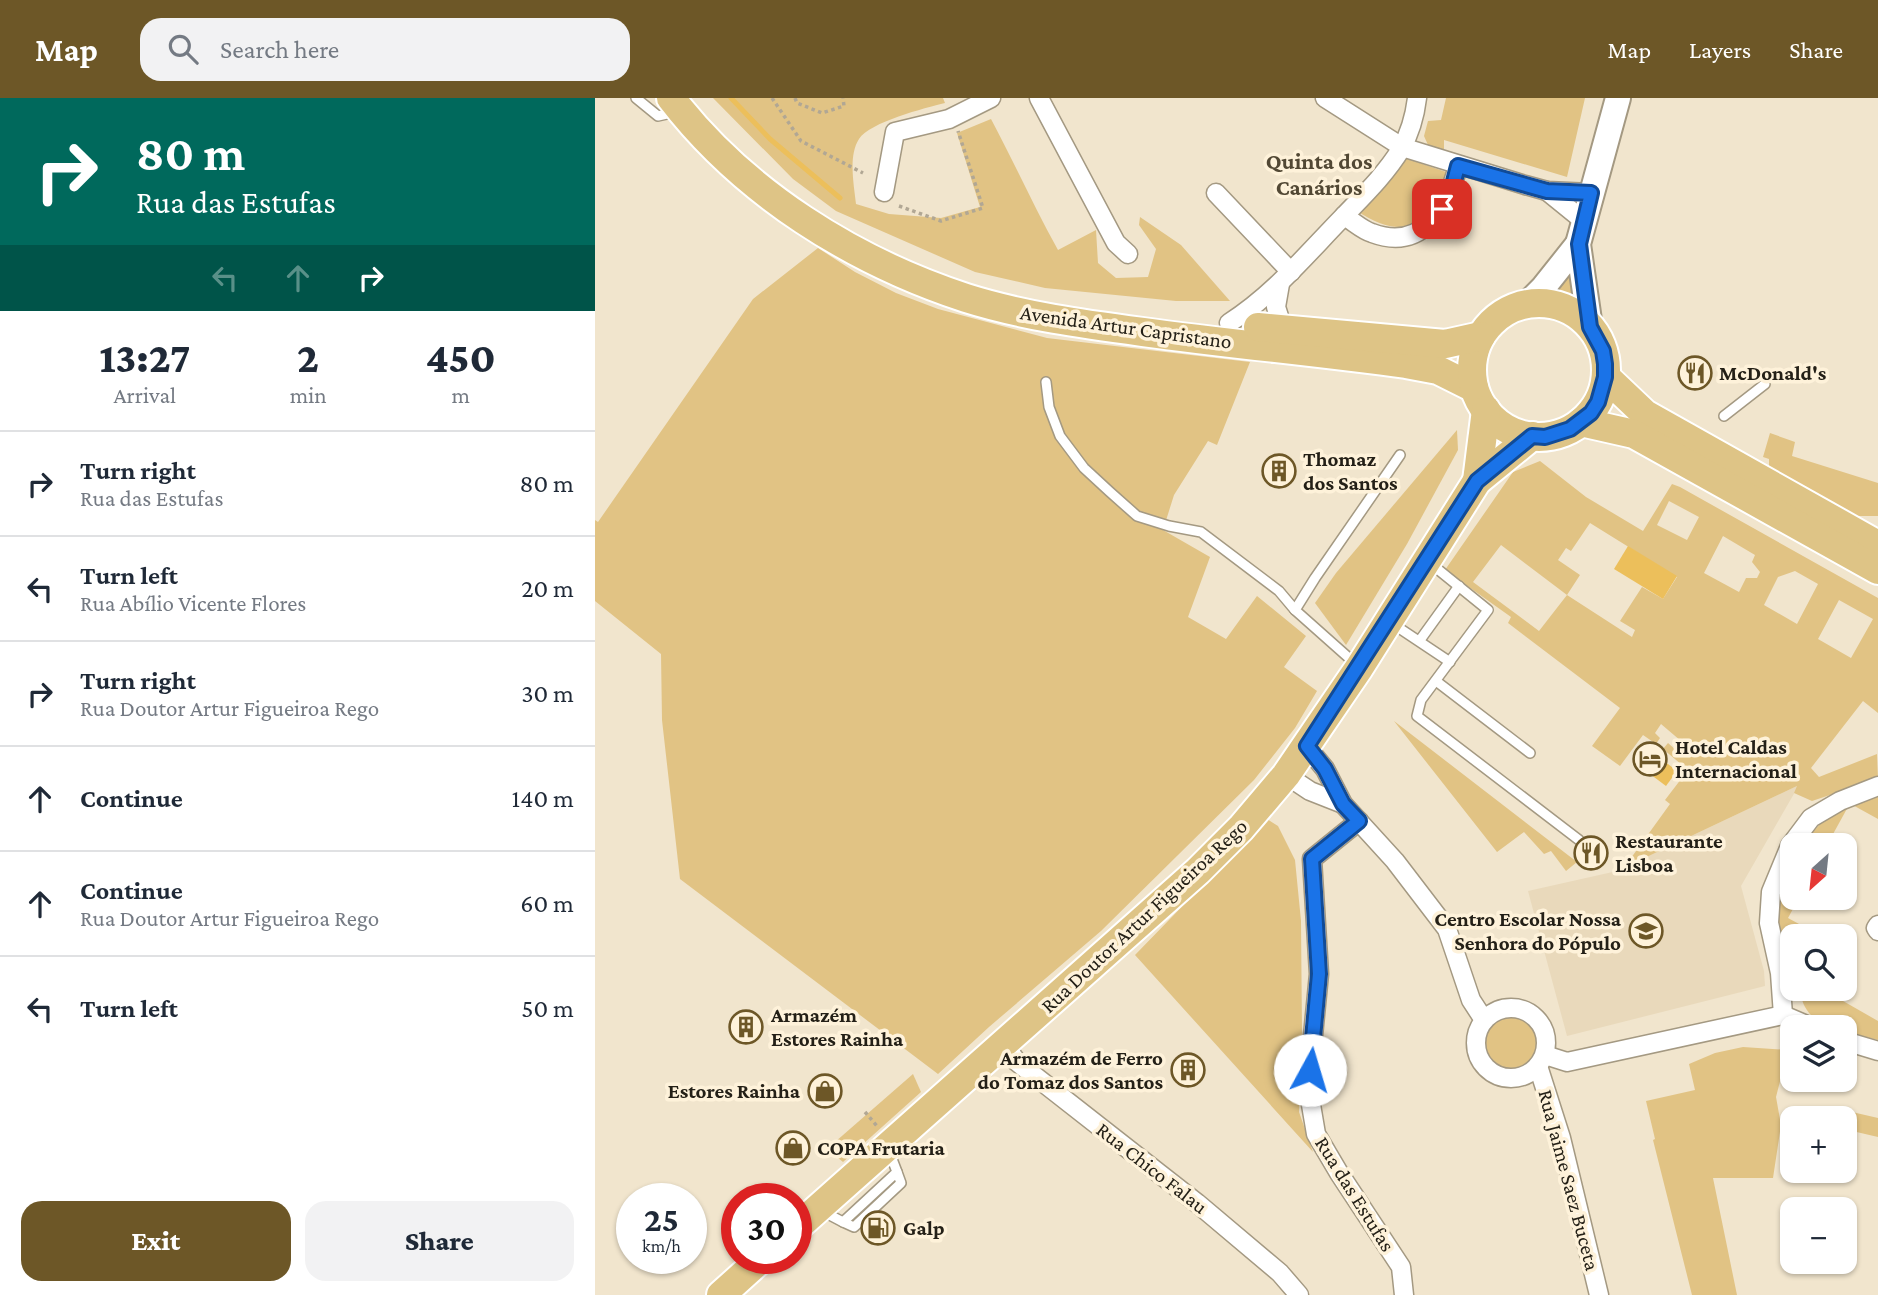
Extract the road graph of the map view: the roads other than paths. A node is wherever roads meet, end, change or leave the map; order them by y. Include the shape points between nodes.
1 (636, 98) edge
2 (991, 98) edge
3 (1039, 98) edge
4 (1325, 98) edge
5 (1417, 98) edge
6 (1618, 98) edge
7 (683, 102) edge
8 (1402, 147) junction
9 (1458, 166) junction
10 (1547, 191) junction
11 (884, 192) dead end
12 (1216, 193) dead end
13 (1591, 193) junction
14 (1344, 216) junction
15 (1581, 233) junction
16 (1128, 254) dead end
17 (1285, 278) junction
18 (1526, 305) junction
19 (1229, 323) junction
20 (1590, 327) junction
21 (1283, 329) junction
22 (1481, 336) junction
23 (1605, 377) junction
24 (1046, 382) dead end
25 (1765, 384) dead end
26 (1480, 399) junction
27 (1724, 416) dead end
28 (1581, 422) junction
29 (1532, 436) junction
30 (1400, 455) dead end
31 (1477, 481) junction
32 (1878, 545) edge
33 (1427, 560) junction
34 (1878, 570) edge
35 (1459, 586) junction
36 (1295, 610) junction
37 (1389, 621) junction
38 (1420, 640) junction
39 (1450, 662) junction
40 (1359, 667) junction
41 (1436, 681) junction
42 (1307, 746) junction
43 (1530, 753) dead end
44 (1286, 775) junction
45 (1878, 786) edge
46 (1343, 804) junction
47 (1359, 821) junction
48 (1579, 840) dead end
49 (1878, 925) edge
50 (1878, 932) edge
51 (1783, 1015) edge
52 (1780, 1016) edge
53 (1484, 1020) junction
54 (1004, 1044) junction
55 (1857, 1045) edge
56 (1878, 1051) edge
57 (1542, 1060) junction
58 (888, 1150) junction
59 (817, 1209) junction
60 (812, 1214) edge
61 (744, 1274) edge
62 (721, 1295) edge
63 (1299, 1295) edge
64 (1404, 1295) edge
65 (1599, 1295) edge

1 - 7 lane via 658,116
2 - 11 street via 949,119 895,132
3 - 16 street via 1116,243
4 - 8 street
5 - 8 street
6 - 13 main road
7 - 19 main road, Avenida Artur Capristano via 728,133 801,199 841,226 913,262 1042,299
7 - 26 main road, Avenida Artur Capristano via 765,192 827,235 966,298 1078,323 1438,370
8 - 9 street
8 - 14 street
9 - 10 street
9 - 14 street via 1441,212 1422,229 1398,239 1372,233
10 - 13 street
10 - 15 street
12 - 17 street
13 - 15 main road
14 - 17 street
15 - 18 main road
15 - 20 main road
17 - 19 street
17 - 21 street via 1276,307
18 - 20 main road via 1561,307
18 - 22 main road via 1500,316
19 - 21 main road, Avenida Artur Capristano
20 - 23 main road via 1603,351
21 - 22 main road, Avenida Artur Capristano via 1445,344
22 - 26 main road via 1473,358
23 - 28 main road via 1598,402
23 - 32 main road via 1646,414
24 - 36 lane via 1060,436 1110,492 1137,516 1201,532 1279,591
25 - 27 lane
26 - 29 main road via 1507,429
26 - 31 main road, Rua Doutor Artur Figueiroa Rego
28 - 29 main road via 1558,434
28 - 34 main road via 1634,434
29 - 31 main road, Rua Doutor Artur Figueiroa Rego
30 - 36 lane
31 - 33 main road, Rua Doutor Artur Figueiroa Rego
33 - 35 lane
33 - 37 main road, Rua Doutor Artur Figueiroa Rego
35 - 38 lane
35 - 39 lane via 1488,610
36 - 40 lane
37 - 38 lane
37 - 40 main road, Rua Doutor Artur Figueiroa Rego
38 - 39 lane
39 - 41 lane
40 - 42 main road, Rua Doutor Artur Figueiroa Rego
41 - 43 lane
41 - 48 lane via 1421,700 1417,716
42 - 44 main road, Rua Doutor Artur Figueiroa Rego
42 - 46 street
44 - 46 street
44 - 54 main road, Rua Doutor Artur Figueiroa Rego via 1198,871
45 - 51 street via 1840,800 1811,818 1790,846 1771,892 1769,923
46 - 47 street
47 - 53 street via 1447,929 1471,1000
47 - 64 street, Rua das Estufas via 1312,859 1319,974 1308,1087 1316,1134 1401,1267
49 - 50 street
52 - 57 street via 1567,1062
53 - 57 street via 1503,1008 1529,1012 1546,1035
53 - 57 street via 1476,1043 1478,1055 1493,1073 1517,1078 1529,1074
54 - 58 main road, Rua Doutor Artur Figueiroa Rego
54 - 63 street, Rua Chico Falau via 1017,1062 1197,1203 1280,1273
55 - 56 street
57 - 65 street, Rua Jaime Saez Buceta
58 - 59 main road, Rua Doutor Artur Figueiroa Rego
58 - 59 lane via 843,1222
59 - 60 main road, Rua Doutor Artur Figueiroa Rego
61 - 62 main road

